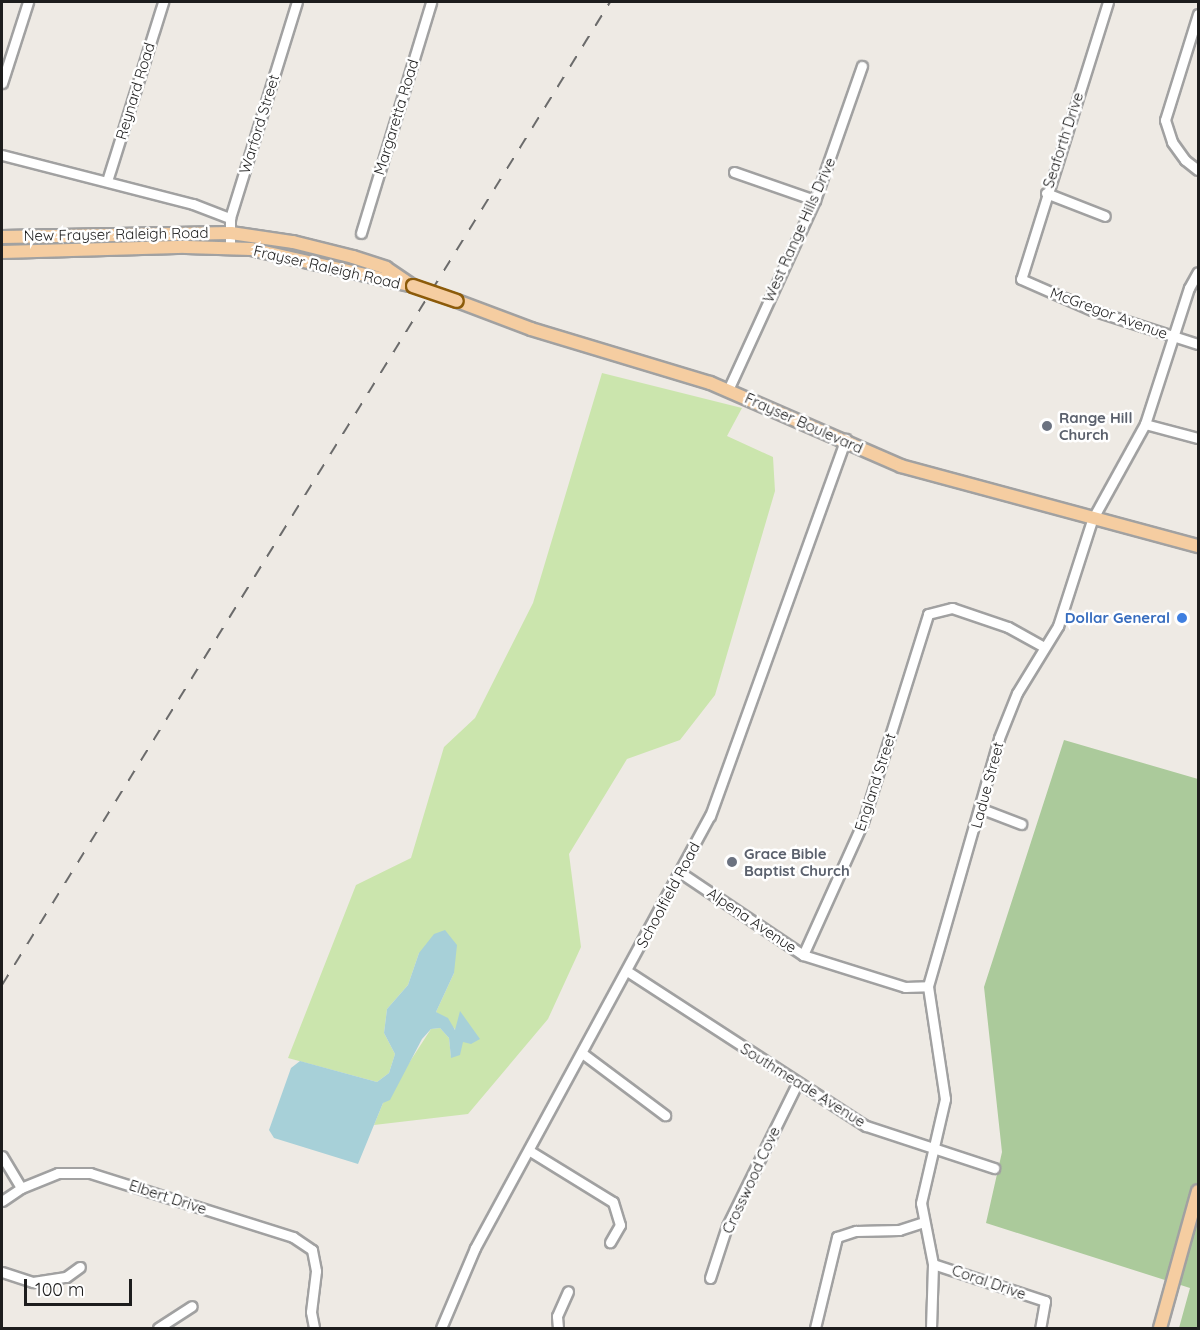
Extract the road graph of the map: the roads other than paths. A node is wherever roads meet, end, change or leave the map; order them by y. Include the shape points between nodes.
1 (28, 2) edge
2 (163, 2) edge
3 (297, 2) edge
4 (431, 2) edge
5 (1108, 2) edge
6 (1198, 14) edge
7 (862, 66) dead end
8 (2, 83) edge
9 (2, 155) edge
10 (1198, 170) edge
11 (734, 172) dead end
12 (107, 181) junction
13 (1046, 193) junction
14 (815, 200) junction
15 (1105, 216) dead end
16 (230, 218) junction
17 (361, 232) dead end
18 (231, 233) junction
19 (2, 237) edge
20 (230, 248) junction
21 (2, 252) edge
22 (1198, 272) edge
23 (1021, 279) joint
24 (413, 286) junction
25 (1173, 336) junction
26 (1198, 344) edge
27 (728, 390) junction
28 (1145, 424) junction
29 (1198, 438) edge
30 (846, 439) junction
31 (1092, 520) junction
32 (1198, 546) edge
33 (1044, 647) junction
34 (982, 809) junction
35 (1021, 824) dead end
36 (681, 873) junction
37 (804, 955) junction
38 (627, 971) junction
39 (928, 987) junction
40 (582, 1053) junction
41 (797, 1084) junction
42 (665, 1115) dead end
43 (933, 1147) junction
44 (530, 1151) junction
45 (2, 1156) edge
46 (994, 1168) dead end
47 (21, 1188) junction
48 (1198, 1191) edge
49 (2, 1201) edge
50 (924, 1222) junction
51 (610, 1242) dead end
52 (933, 1263) junction
53 (80, 1267) dead end
54 (2, 1272) edge
55 (710, 1278) dead end
56 (568, 1291) dead end
57 (192, 1306) dead end
58 (158, 1329) edge
59 (314, 1329) edge
60 (441, 1329) edge
61 (558, 1329) edge
62 (815, 1329) edge
63 (931, 1329) edge
64 (1040, 1329) edge
65 (1160, 1329) edge

1 - 8 street
2 - 12 street, Reynard Road
3 - 16 street, Warford Street
4 - 17 street, Margaretta Road
5 - 13 street, Seaforth Drive
6 - 10 street via 1165,120 1172,142
7 - 14 street, West Range Hills Drive
9 - 12 street
11 - 14 street
12 - 16 street
13 - 15 street
13 - 23 street, Seaforth Drive
14 - 27 street, West Range Hills Drive
16 - 18 street, Warford Street
18 - 19 main road, New Frayser Raleigh Road
18 - 20 street, Warford Street
18 - 24 main road, Frayser Raleigh Road via 293,242 353,257 386,268
20 - 21 main road, New Frayser Raleigh Road
20 - 24 main road, Frayser Raleigh Road via 279,253 387,283
22 - 25 street, Ladue Street
23 - 25 street, McGregor Avenue via 1092,310
24 - 27 main road, Frayser Boulevard, bridge via 531,329
25 - 26 street, McGregor Avenue
25 - 28 street, Ladue Street
27 - 30 main road, Frayser Boulevard
28 - 29 street
28 - 31 street, Ladue Street
30 - 31 main road, Frayser Boulevard via 901,466
30 - 36 street, Schoolfield Road via 710,816
31 - 32 main road, Frayser Boulevard
31 - 33 street, Ladue Street via 1058,626
33 - 34 street, Ladue Street via 1017,693 1003,729
33 - 37 street, England Street via 1008,627 952,608 928,614 863,822
34 - 35 street
34 - 39 street, Ladue Street
36 - 37 street, Alpena Avenue
36 - 38 street, Schoolfield Road
37 - 39 street, Alpena Avenue via 905,987
38 - 40 street, Schoolfield Road
38 - 41 street, Southmeade Avenue
39 - 43 street, Ladue Street via 945,1100
40 - 42 street
40 - 44 street, Schoolfield Road
41 - 43 street, Southmeade Avenue via 866,1126
41 - 55 street, Crosswood Cove via 727,1226
43 - 46 street, Southmeade Avenue
43 - 50 street, Ladue Street via 921,1203
44 - 51 street via 613,1202 620,1225
44 - 60 street, Schoolfield Road via 475,1248
45 - 47 street
47 - 49 street, Elbert Drive
47 - 59 street, Elbert Drive via 58,1173 90,1173 293,1237 312,1250 316,1271 311,1312
48 - 65 main road
50 - 52 street, Ladue Street
50 - 62 street via 899,1230 855,1231 837,1237
52 - 63 street, Ladue Street
52 - 64 street, Coral Drive via 1045,1301
53 - 54 street via 66,1277 33,1282
56 - 61 street via 557,1316
57 - 58 street

